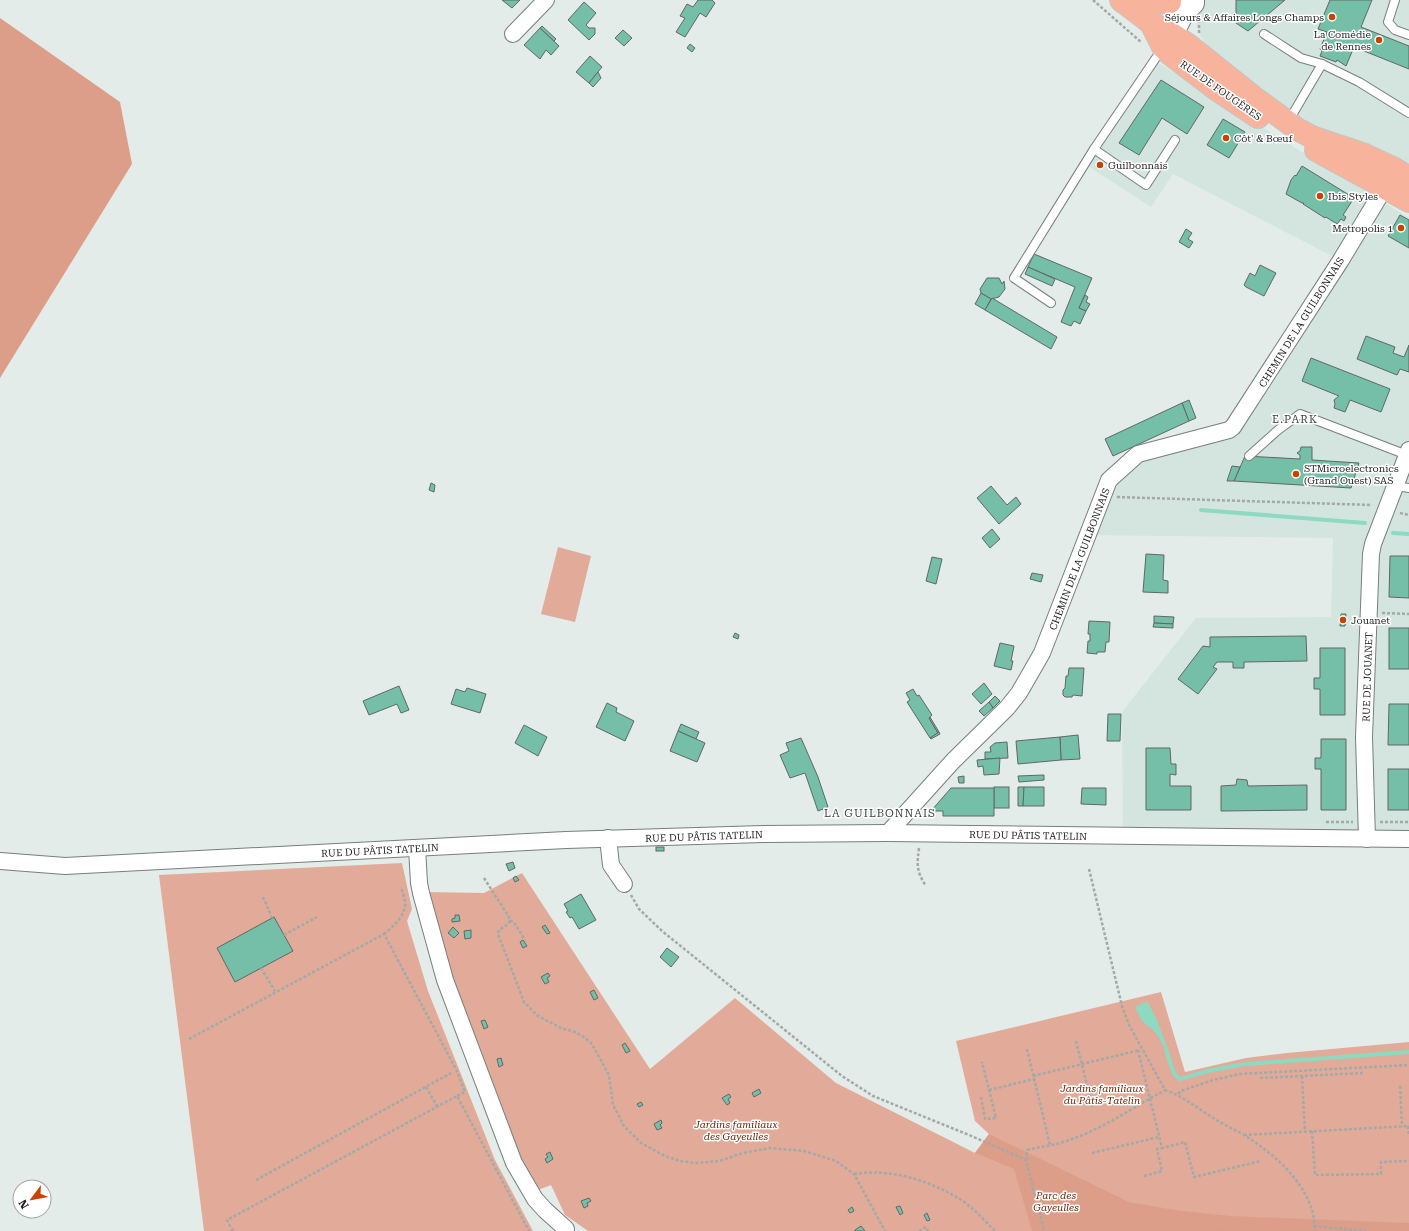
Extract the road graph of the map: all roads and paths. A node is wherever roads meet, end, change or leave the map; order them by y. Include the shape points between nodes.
1 (546, 0) edge
2 (1093, 0) edge
3 (1193, 0) edge
4 (1395, 0) edge
5 (1122, 1) edge
6 (1172, 1) edge
7 (513, 34) dead end
8 (1264, 34) dead end
9 (1409, 35) edge
10 (1161, 38) junction
11 (1322, 64) junction
12 (1409, 113) edge
13 (1288, 123) junction
14 (1175, 140) dead end
15 (1094, 149) junction
16 (1409, 178) edge
17 (1385, 187) junction
18 (1409, 201) edge
19 (1051, 303) dead end
20 (1249, 456) dead end
21 (1407, 458) edge
22 (1402, 487) edge
23 (1102, 497) junction
24 (1388, 505) junction
25 (1369, 613) junction
26 (1409, 614) edge
27 (888, 833) junction
28 (921, 833) junction
29 (608, 838) junction
30 (1367, 839) junction
31 (1409, 839) edge
32 (416, 848) junction
33 (0, 861) edge
34 (1089, 869) dead end
35 (484, 878) dead end
36 (624, 884) joint
37 (926, 886) dead end
38 (401, 887) dead end
39 (263, 897) dead end
40 (317, 917) dead end
41 (272, 918) dead end
42 (510, 921) junction
43 (384, 934) junction
44 (284, 935) dead end
45 (526, 940) dead end
46 (261, 968) dead end
47 (275, 991) junction
48 (189, 1039) dead end
49 (1076, 1041) dead end
50 (1027, 1049) dead end
51 (1140, 1050) junction
52 (982, 1062) dead end
53 (1082, 1064) junction
54 (1409, 1065) edge
55 (451, 1073) dead end
56 (1363, 1073) dead end
57 (1302, 1076) junction
58 (1034, 1078) junction
59 (1260, 1078) dead end
60 (1400, 1086) dead end
61 (426, 1087) junction
62 (989, 1090) junction
63 (1165, 1090) junction
64 (1178, 1094) junction
65 (457, 1096) junction
66 (980, 1097) dead end
67 (1150, 1098) junction
68 (437, 1106) junction
69 (1093, 1109) dead end
70 (1402, 1126) junction
71 (1409, 1126) edge
72 (1312, 1131) junction
73 (1305, 1132) junction
74 (1244, 1135) junction
75 (1409, 1135) edge
76 (1159, 1137) junction
77 (1050, 1145) junction
78 (1162, 1148) junction
79 (1092, 1153) dead end
80 (1026, 1160) junction
81 (1261, 1161) dead end
82 (1409, 1161) edge
83 (854, 1174) junction
84 (1144, 1176) dead end
85 (256, 1180) dead end
86 (1314, 1226) junction
87 (566, 1229) dead end
88 (233, 1231) edge
89 (529, 1231) edge
90 (885, 1231) edge
91 (919, 1231) edge
92 (928, 1231) edge
93 (995, 1231) edge
94 (1044, 1231) edge
95 (1315, 1231) edge
96 (1366, 1231) edge

1 - 7 street
2 - 10 path
3 - 10 main road
4 - 9 lane via 1388,22 1395,30
5 - 6 main road
5 - 10 main road
6 - 10 main road via 1164,11
8 - 11 lane via 1301,58
10 - 13 main road
10 - 15 lane
10 - 17 main road, RUE DE FOUGÈRES via 1179,62 1238,104 1294,138
11 - 12 lane via 1359,82
11 - 13 lane
13 - 16 main road via 1314,138 1365,155
14 - 15 lane via 1146,184
15 - 19 lane via 1014,278
17 - 18 main road, RUE DE FOUGÈRES
17 - 23 street, CHEMIN DE LA GUILBONNAIS via 1233,427 1138,454 1109,480
20 - 21 lane via 1300,414
21 - 22 street, RUE DE JOUANET
22 - 24 street, RUE DE JOUANET
23 - 24 path
23 - 27 street, CHEMIN DE LA GUILBONNAIS via 1042,653 1019,693
24 - 25 street, RUE DE JOUANET via 1371,554
25 - 26 path
25 - 30 street, RUE DE JOUANET via 1364,737
27 - 28 street, RUE DU PÂTIS TATELIN
27 - 29 street, RUE DU PÂTIS TATELIN
28 - 30 street, RUE DU PÂTIS TATELIN
28 - 37 path via 917,863
29 - 32 street, RUE DU PÂTIS TATELIN
29 - 36 street via 610,865
30 - 31 street, RUE DU PÂTIS TATELIN
32 - 33 street, RUE DU PÂTIS TATELIN via 65,866
32 - 87 street via 418,883 445,980 514,1163 535,1199
34 - 51 path via 1122,1006
35 - 42 path
36 - 80 path via 639,909 662,931 842,1076 873,1096
38 - 43 path via 405,902 404,911 394,926
39 - 41 path
40 - 44 path
42 - 45 path via 513,921
42 - 83 path via 498,934 524,1002 538,1016 575,1032 592,1044 609,1075 613,1104 618,1116 623,1125 641,1143 665,1156 695,1163 719,1161 770,1148 804,1151 836,1161
43 - 47 path
43 - 65 path via 458,1071 465,1092
46 - 47 path
47 - 48 path
49 - 53 path
50 - 58 path
51 - 53 path
51 - 63 path
51 - 67 path
52 - 62 path
53 - 58 path
53 - 69 path
54 - 64 path via 1240,1074 1213,1080
55 - 61 path
56 - 57 path
57 - 59 path
57 - 73 path
58 - 62 path
58 - 77 path
60 - 70 path
61 - 68 path
61 - 85 path
62 - 66 path via 996,1118 985,1119
63 - 64 path
63 - 67 path
64 - 74 path via 1216,1120
65 - 68 path
65 - 89 path
67 - 76 path
67 - 77 path via 1082,1135
68 - 88 path via 227,1220
70 - 71 path
70 - 72 path
71 - 75 path
72 - 73 path
72 - 82 path via 1315,1175 1381,1174 1381,1162
73 - 74 path
74 - 86 path via 1288,1169 1312,1208
76 - 78 path
76 - 79 path
77 - 80 path via 1027,1150
78 - 81 path via 1185,1142 1194,1177
78 - 84 path via 1157,1149 1162,1171
80 - 94 path
83 - 90 path
83 - 93 path via 886,1173 921,1181 959,1198
86 - 95 path
86 - 96 path
91 - 92 path via 926,1228

